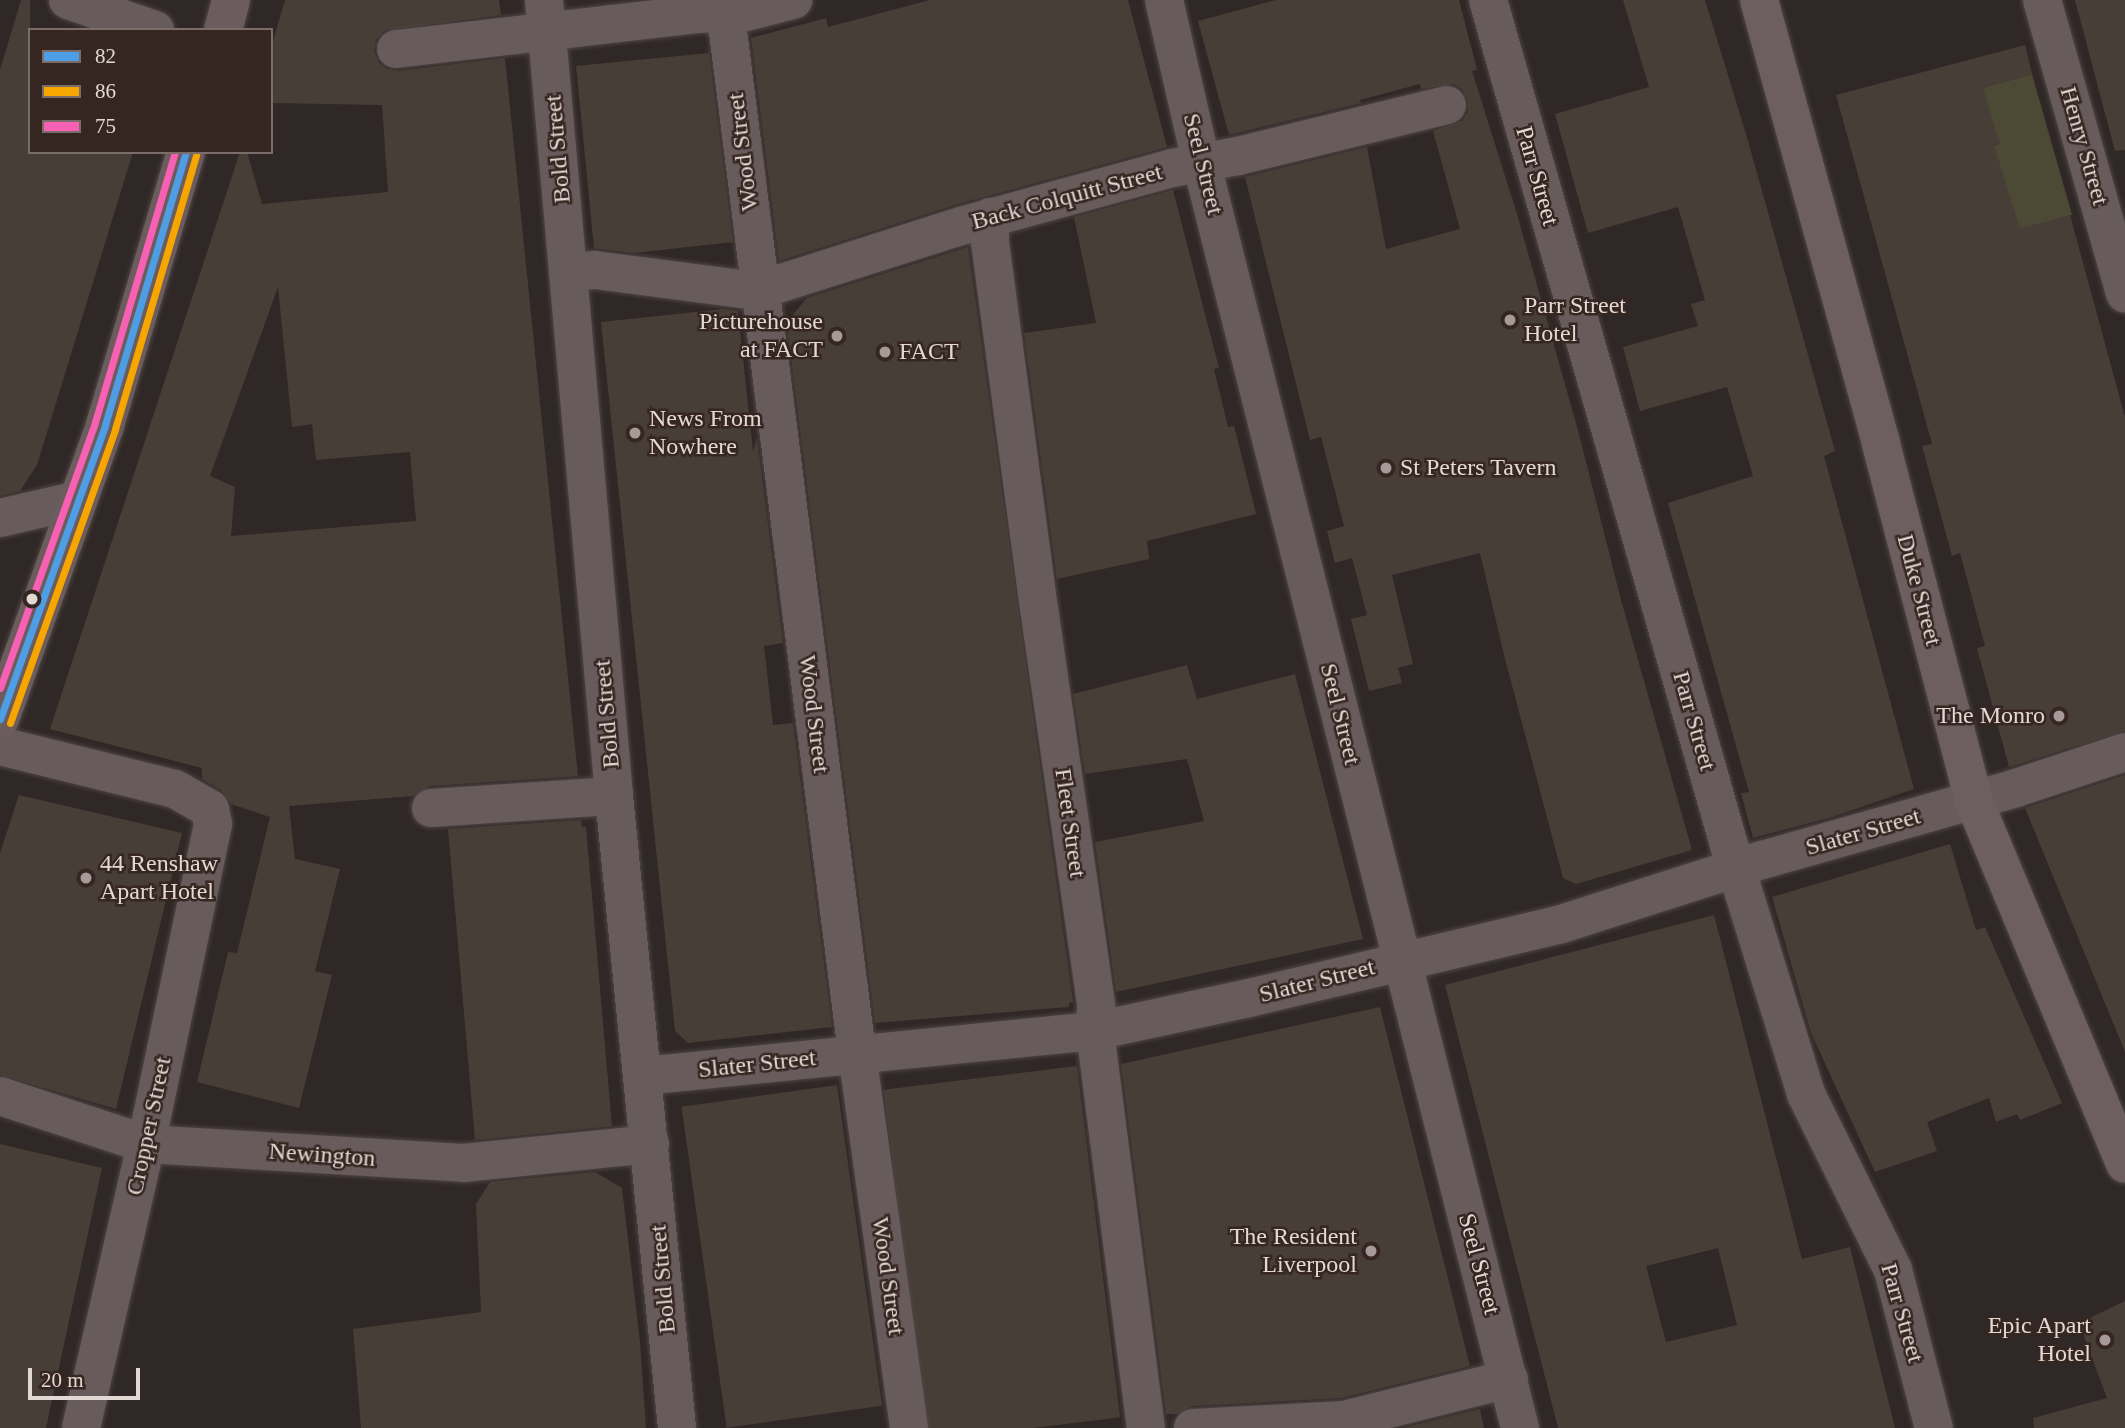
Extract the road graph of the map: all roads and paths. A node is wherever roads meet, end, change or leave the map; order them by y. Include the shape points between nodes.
1 (68, 0) edge
2 (231, 0) edge
3 (793, 0) edge
4 (1164, 0) edge
5 (1488, 0) edge
6 (2042, 0) edge
7 (1768, 2) edge
8 (725, 6) edge
9 (545, 16) edge
10 (149, 28) edge
11 (224, 28) edge
12 (396, 49) dead end
13 (1447, 105) dead end
14 (185, 154) edge
15 (1201, 161) junction
16 (990, 217) junction
17 (570, 272) junction
18 (2125, 293) edge
19 (78, 500) junction
20 (0, 518) edge
21 (0, 719) edge
22 (0, 746) edge
23 (2125, 752) edge
24 (614, 796) junction
25 (1974, 801) junction
26 (431, 808) dead end
27 (1736, 869) junction
28 (1402, 960) junction
29 (1095, 1031) junction
30 (857, 1053) junction
31 (643, 1076) junction
32 (0, 1096) edge
33 (146, 1144) junction
34 (650, 1144) junction
35 (2125, 1164) edge
36 (1509, 1379) junction
37 (81, 1428) edge
38 (677, 1428) edge
39 (909, 1428) edge
40 (1146, 1428) edge
41 (1193, 1428) edge
42 (1520, 1428) edge
43 (1934, 1428) edge

1 - 10 street
2 - 11 main road
3 - 8 street via 746,12
4 - 15 street, Seel Street
5 - 27 street, Parr Street
6 - 18 street, Henry Street
7 - 25 street, Duke Street
8 - 9 street
8 - 30 street, Wood Street
9 - 12 street
9 - 17 street, Bold Street
13 - 15 street, Back Colquitt Street
14 - 19 main road via 105,425
15 - 16 street, Back Colquitt Street
15 - 28 street, Seel Street
16 - 17 street, Back Colquitt Street via 761,288 596,270
16 - 29 street, Fleet Street via 1096,1006
17 - 24 street, Bold Street
19 - 20 street
19 - 21 main road
22 - 33 street, Cropper Street via 175,789 211,809 214,824
23 - 25 street, Slater Street
24 - 26 street
24 - 31 street, Bold Street
25 - 27 street, Slater Street
25 - 35 street, Duke Street
27 - 28 street, Slater Street via 1561,924
27 - 43 street, Parr Street via 1806,1094 1893,1270
28 - 29 street, Slater Street
28 - 36 street, Seel Street
29 - 30 street, Slater Street
29 - 40 street, Fleet Street
30 - 31 street, Slater Street
30 - 39 street, Wood Street
31 - 34 street, Bold Street
32 - 33 street, Newington
33 - 34 street, Newington via 463,1163
33 - 37 street, Cropper Street
34 - 38 street, Bold Street
36 - 41 street via 1344,1420
36 - 42 street, Seel Street

